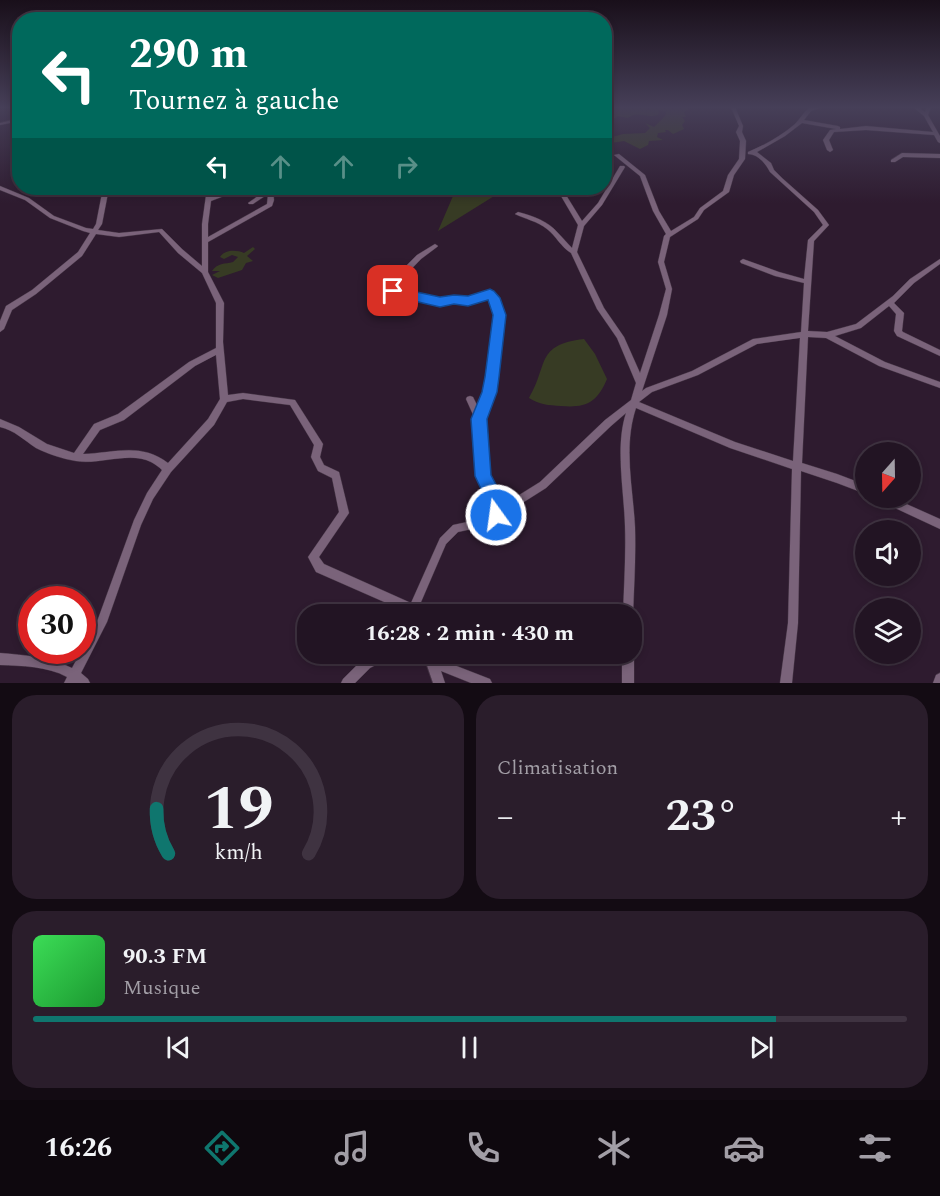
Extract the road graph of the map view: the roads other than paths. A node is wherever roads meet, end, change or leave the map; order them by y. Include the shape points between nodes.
1 (742, 139) edge
2 (778, 139) edge
3 (827, 139) edge
4 (830, 150) dead end
5 (753, 152) junction
6 (617, 155) dead end
7 (940, 156) edge
8 (742, 159) junction
9 (893, 161) dead end
10 (622, 167) dead end
11 (612, 184) edge
12 (17, 195) edge
13 (104, 195) edge
14 (209, 195) edge
15 (223, 195) edge
16 (264, 195) edge
17 (272, 195) edge
18 (605, 195) edge
19 (564, 196) dead end
20 (209, 200) junction
21 (251, 203) dead end
22 (518, 214) dead end
23 (581, 225) junction
24 (95, 232) junction
25 (669, 233) junction
26 (205, 241) junction
27 (435, 246) dead end
28 (574, 252) junction
29 (743, 261) dead end
30 (940, 261) edge
31 (206, 272) junction
32 (807, 282) junction
33 (889, 302) junction
34 (0, 329) edge
35 (805, 334) junction
36 (827, 335) junction
37 (219, 343) junction
38 (940, 353) edge
39 (640, 382) junction
40 (940, 385) edge
41 (224, 399) junction
42 (470, 399) dead end
43 (633, 403) junction
44 (479, 419) junction
45 (0, 423) edge
46 (76, 457) junction
47 (797, 467) junction
48 (168, 469) junction
49 (855, 485) edge
50 (905, 508) edge
51 (496, 515) junction
52 (940, 524) edge
53 (395, 604) edge
54 (417, 604) edge
55 (628, 604) edge
56 (0, 659) edge
57 (366, 664) edge
58 (432, 664) edge
59 (443, 664) edge
60 (628, 664) edge
61 (77, 680) edge
62 (347, 683) edge
63 (439, 683) edge
64 (486, 683) edge
65 (628, 683) edge
66 (786, 683) edge

1 - 8 street
2 - 5 street
3 - 4 street
5 - 8 street
5 - 32 street via 826,225 811,240
6 - 25 street via 642,175
7 - 9 street via 902,155
8 - 25 street via 723,195 696,218
10 - 11 street
12 - 24 street via 52,217
13 - 24 street
14 - 20 street
15 - 20 street
16 - 21 street
17 - 26 street via 270,205
18 - 23 street
19 - 23 street
20 - 26 street
22 - 28 street via 554,231 566,248
23 - 28 street
24 - 31 street via 118,235 160,230
24 - 34 street via 76,257 9,308
25 - 39 street via 661,262 669,289
26 - 31 street
27 - 44 street via 392,285 393,291 440,302 468,301 490,294 494,298 500,315 490,392
28 - 39 street
29 - 32 street
30 - 33 street
31 - 37 street via 220,303
32 - 35 street
33 - 36 street via 858,326
33 - 38 street via 900,313 900,334
35 - 36 street
35 - 43 street via 756,341 695,374 649,390
35 - 47 street
36 - 40 street via 882,364
37 - 41 street
37 - 46 street via 121,417 96,427
39 - 43 street
41 - 48 street via 211,423
41 - 53 street via 243,396 292,402 319,444 315,457 321,468 336,475 344,513 313,557 321,568
42 - 44 street
43 - 47 street via 706,435
43 - 51 street via 543,485
43 - 55 street via 627,423 625,457 630,528
44 - 51 street via 483,476 498,505
45 - 46 street via 19,430 41,446
46 - 48 street via 135,454 153,458
47 - 49 street
47 - 66 street via 794,623
48 - 61 street via 137,523
50 - 52 street
51 - 54 street via 483,523 456,528 443,541
56 - 61 street via 40,662
57 - 62 street
58 - 63 street
59 - 64 street
60 - 65 street

